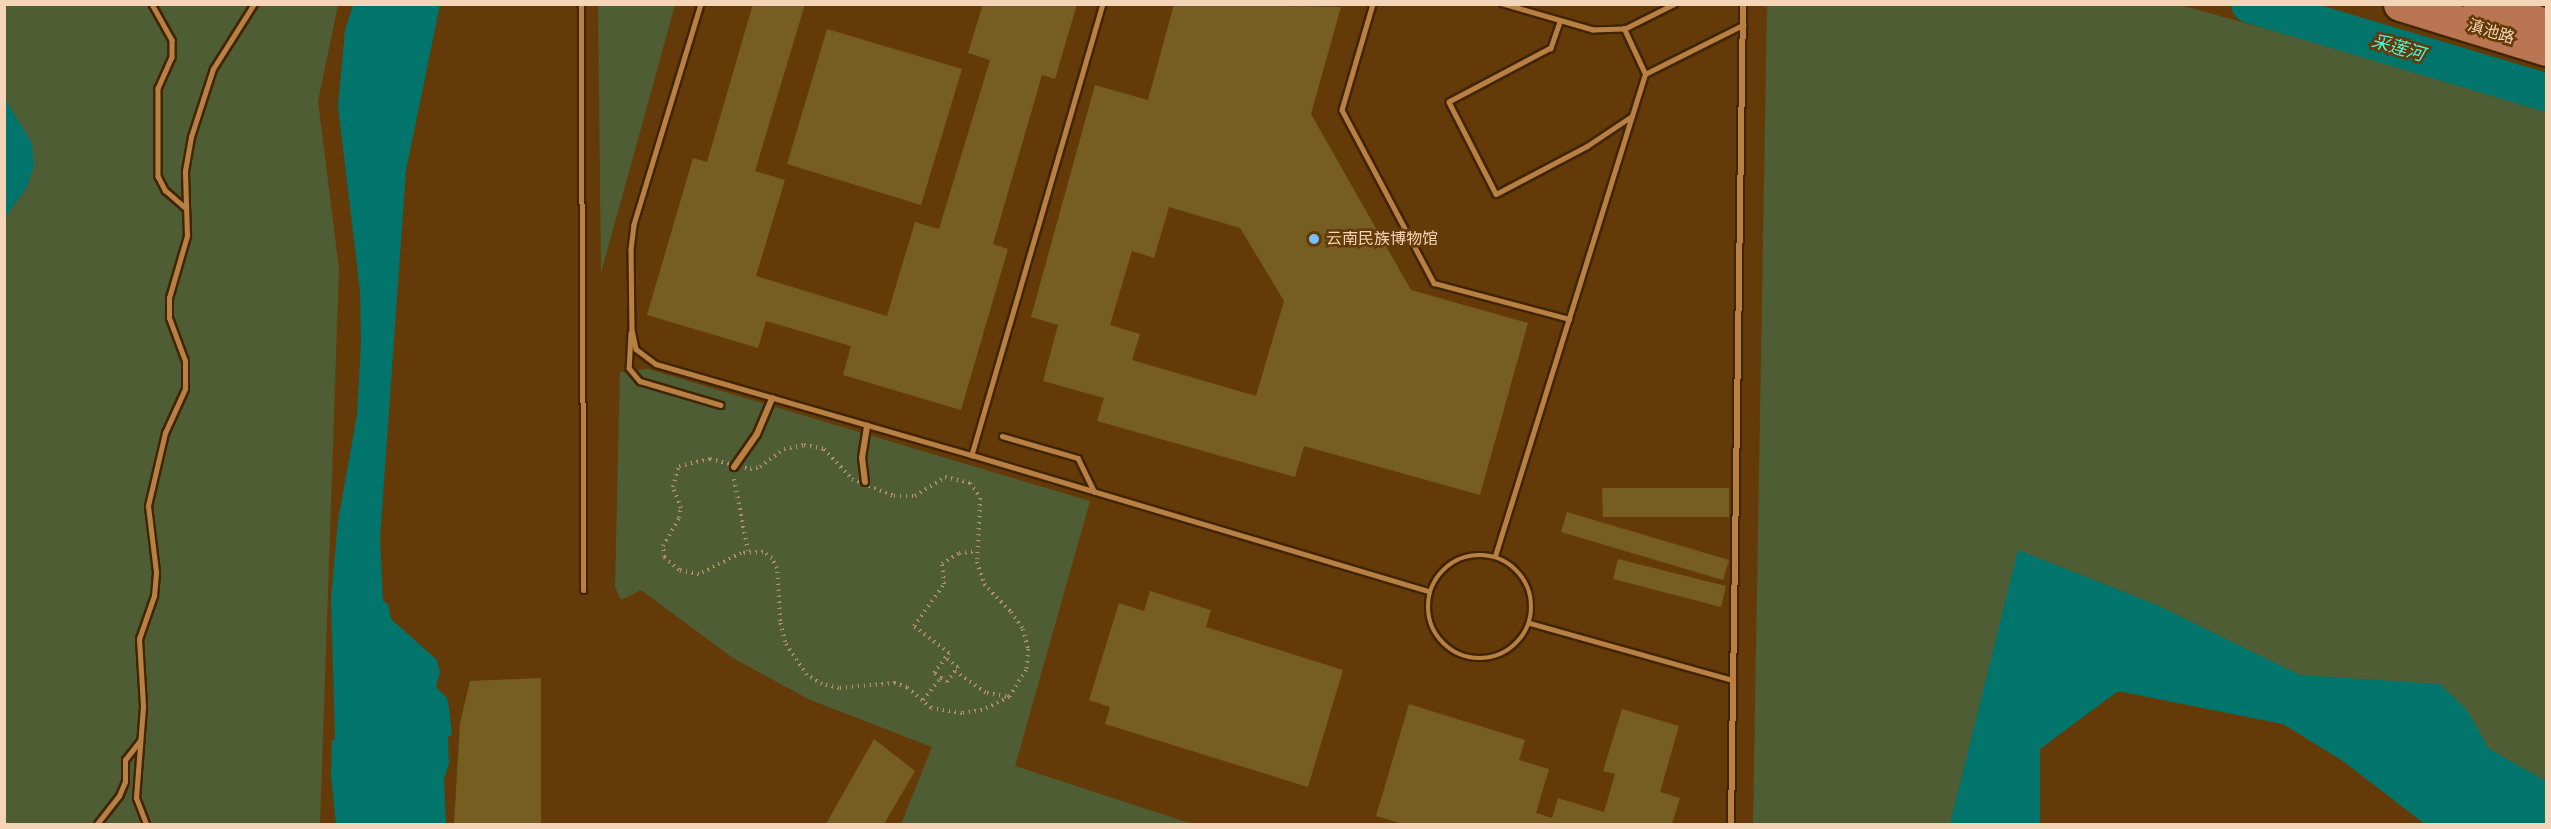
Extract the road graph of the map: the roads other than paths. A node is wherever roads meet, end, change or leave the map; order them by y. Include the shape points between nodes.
1 (152, 4) edge
2 (254, 4) edge
3 (581, 4) edge
4 (701, 4) edge
5 (1103, 4) edge
6 (1373, 4) edge
7 (1503, 4) edge
8 (1674, 4) edge
9 (1743, 4) edge
10 (2400, 4) edge
11 (2480, 4) edge
12 (1560, 22) junction
13 (1743, 25) junction
14 (2547, 25) edge
15 (1624, 29) junction
16 (2547, 49) edge
17 (1645, 74) junction
18 (1632, 116) junction
19 (186, 208) junction
20 (1569, 319) junction
21 (632, 330) junction
22 (772, 398) junction
23 (721, 405) dead end
24 (867, 425) junction
25 (1002, 436) dead end
26 (972, 455) junction
27 (734, 466) road end
28 (865, 482) road end
29 (1094, 492) junction
30 (1495, 556) junction
31 (584, 590) dead end
32 (1429, 591) junction
33 (1530, 623) junction
34 (1733, 680) junction
35 (139, 742) junction
36 (97, 825) edge
37 (146, 825) edge
38 (1731, 825) edge

1 - 19 lane via 172,40 172,57 158,88 158,176 165,190
2 - 19 lane via 213,69 191,137 185,171
3 - 31 lane
4 - 21 lane via 634,225
5 - 26 lane
6 - 20 lane via 1342,110 1434,283
7 - 12 lane
8 - 15 lane
9 - 13 street
10 - 16 main road, 滇池路
11 - 14 main road, 滇池路
12 - 15 lane via 1593,30
12 - 18 lane via 1551,48 1449,102 1496,194 1587,146
13 - 17 lane
13 - 34 street
15 - 17 lane
17 - 18 lane
18 - 20 lane
19 - 35 lane via 187,236 169,298 169,318 185,361 184,389 165,433 148,506 156,572 154,596 139,639 143,706
20 - 30 lane
21 - 22 lane via 636,349 656,364
21 - 23 lane via 629,368 640,381
22 - 24 lane
22 - 27 street via 757,434
24 - 26 lane
24 - 28 street via 862,458
25 - 29 lane via 1078,458
26 - 29 lane
29 - 32 lane
30 - 32 lane via 1463,557 1437,576
30 - 33 lane via 1510,563 1530,590
32 - 33 lane via 1431,627 1441,643 1456,654 1491,659 1508,652 1522,639
33 - 34 lane
34 - 38 street
35 - 36 lane via 125,760 119,796
35 - 37 lane via 136,798

